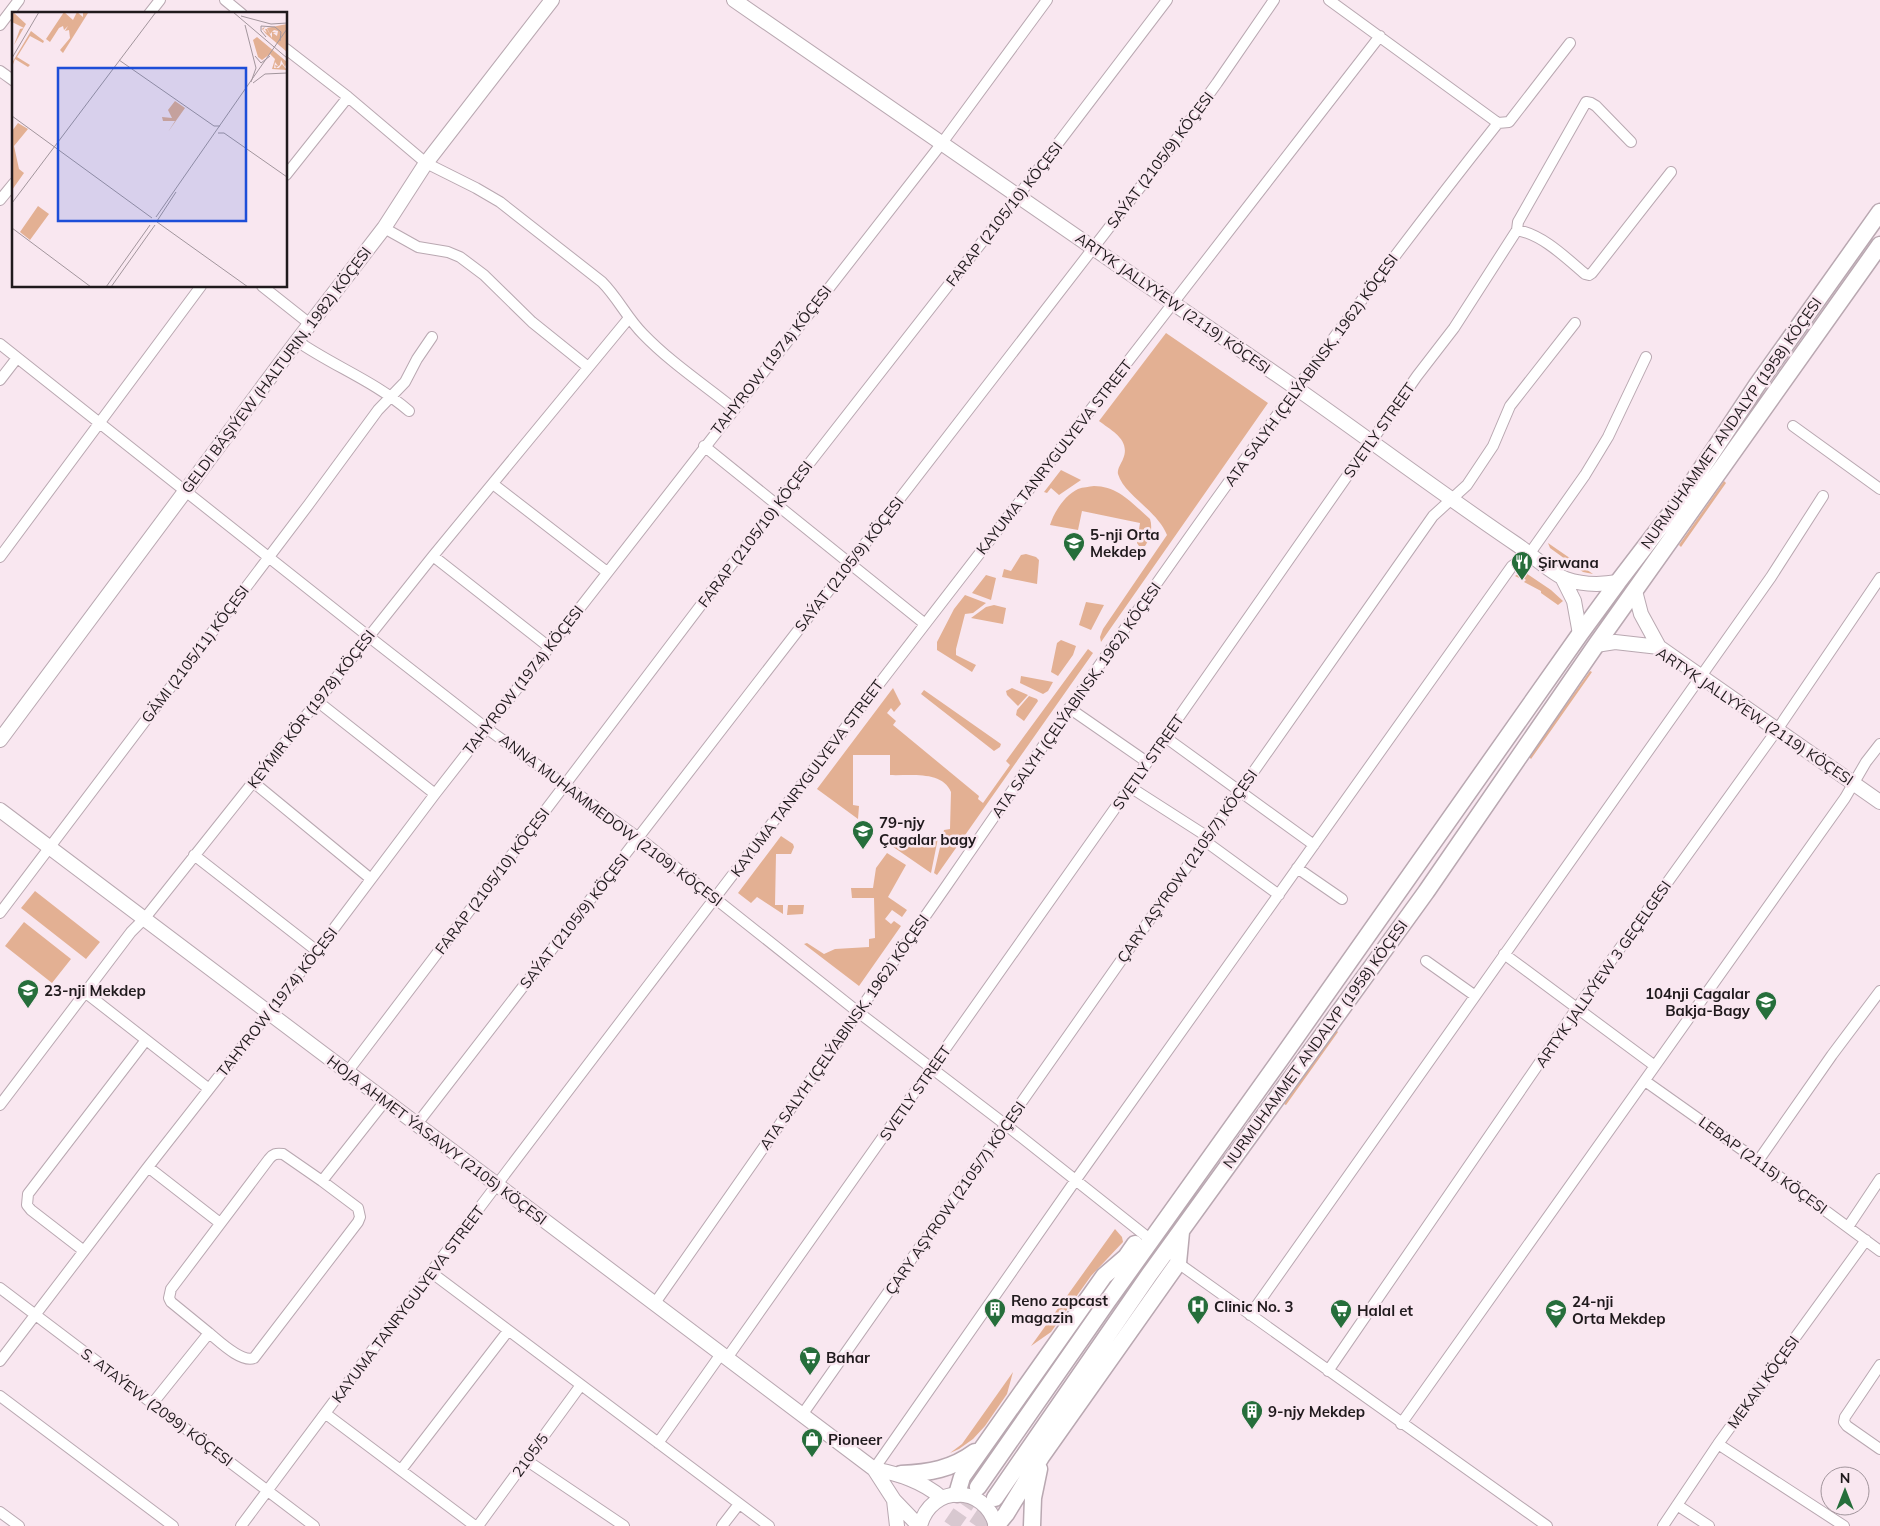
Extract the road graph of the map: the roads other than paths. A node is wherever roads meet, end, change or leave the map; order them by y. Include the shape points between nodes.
1 (19, 0) edge
2 (160, 0) edge
3 (225, 0) edge
4 (552, 0) edge
5 (734, 0) edge
6 (1047, 0) edge
7 (1167, 0) edge
8 (1274, 0) edge
9 (1329, 0) edge
10 (151, 12) edge
11 (240, 12) edge
12 (0, 25) edge
13 (1380, 36) junction
14 (1570, 43) dead end
15 (288, 51) edge
16 (0, 71) edge
17 (12, 80) edge
18 (348, 97) junction
19 (1498, 123) junction
20 (1631, 142) dead end
21 (942, 143) junction
22 (426, 163) junction
23 (288, 172) edge
24 (1671, 172) dead end
25 (12, 185) edge
26 (1018, 196) junction
27 (0, 200) edge
28 (1880, 212) edge
29 (384, 228) junction
30 (1517, 230) junction
31 (1880, 245) edge
32 (1094, 249) junction
33 (200, 288) edge
34 (265, 288) edge
35 (1173, 303) junction
36 (629, 318) junction
37 (1575, 323) dead end
38 (310, 324) junction
39 (432, 337) dead end
40 (297, 342) junction
41 (0, 344) edge
42 (1646, 357) dead end
43 (17, 358) junction
44 (588, 367) junction
45 (0, 380) edge
46 (1296, 388) junction
47 (391, 395) junction
48 (734, 408) junction
49 (409, 411) dead end
50 (99, 422) junction
51 (1793, 426) dead end
52 (1372, 442) junction
53 (704, 446) junction
54 (493, 484) junction
55 (1880, 488) edge
56 (186, 490) junction
57 (1823, 496) dead end
58 (1450, 500) junction
59 (776, 506) junction
60 (1530, 553) junction
61 (433, 556) junction
62 (0, 558) edge
63 (267, 558) junction
64 (848, 564) junction
65 (607, 572) junction
66 (1880, 578) edge
67 (1563, 579) junction
68 (1618, 582) junction
69 (1635, 591) junction
70 (925, 624) junction
71 (1580, 634) junction
72 (368, 636) junction
73 (1596, 645) junction
74 (549, 647) junction
75 (1659, 647) junction
76 (1701, 676) junction
77 (317, 701) junction
78 (1069, 708) junction
79 (486, 728) junction
80 (1777, 730) junction
81 (1165, 737) junction
82 (0, 740) edge
83 (1880, 744) edge
84 (1147, 762) junction
85 (253, 782) junction
86 (1853, 783) junction
87 (565, 784) junction
88 (1130, 787) junction
89 (1240, 791) junction
90 (435, 794) junction
91 (1880, 802) edge
92 (0, 810) edge
93 (639, 838) junction
94 (1207, 839) junction
95 (1314, 845) junction
96 (50, 847) junction
97 (194, 855) junction
98 (1297, 868) junction
99 (371, 879) junction
100 (1279, 895) junction
101 (716, 897) junction
102 (1342, 900) dead end
103 (0, 913) edge
104 (145, 918) junction
105 (317, 951) junction
106 (1504, 954) junction
107 (1426, 962) dead end
108 (1880, 991) edge
109 (86, 993) junction
110 (1474, 995) junction
111 (1576, 1008) junction
112 (858, 1012) junction
113 (269, 1014) junction
114 (146, 1040) junction
115 (1655, 1066) junction
116 (932, 1069) junction
117 (348, 1071) junction
118 (1645, 1081) junction
119 (209, 1089) junction
120 (385, 1101) junction
121 (0, 1105) edge
122 (417, 1124) junction
123 (1006, 1125) junction
124 (1758, 1161) junction
125 (148, 1167) junction
126 (1880, 1179) edge
127 (322, 1181) junction
128 (1075, 1181) junction
129 (496, 1185) junction
130 (220, 1223) junction
131 (1848, 1227) junction
132 (1181, 1230) junction
133 (1147, 1237) junction
134 (1866, 1240) junction
135 (84, 1251) junction
136 (1880, 1251) edge
137 (1178, 1262) junction
138 (432, 1273) junction
139 (1149, 1275) junction
140 (0, 1288) edge
141 (1150, 1302) junction
142 (654, 1303) junction
143 (1125, 1311) junction
144 (35, 1314) junction
145 (1250, 1315) junction
146 (508, 1331) junction
147 (209, 1333) junction
148 (724, 1356) junction
149 (0, 1361) edge
150 (1880, 1365) edge
151 (1328, 1371) junction
152 (581, 1385) junction
153 (0, 1396) edge
154 (152, 1404) junction
155 (326, 1414) junction
156 (802, 1415) junction
157 (1401, 1424) junction
158 (658, 1443) junction
159 (1718, 1444) junction
160 (983, 1447) junction
161 (1880, 1449) edge
162 (1041, 1457) junction
163 (526, 1460) junction
164 (874, 1469) junction
165 (401, 1470) junction
166 (901, 1474) junction
167 (978, 1487) tunnel mouth
168 (267, 1491) junction
169 (949, 1496) junction
170 (995, 1498) tunnel mouth
171 (894, 1500) junction
172 (738, 1504) junction
173 (1677, 1505) junction
174 (0, 1512) edge
175 (15, 1525) edge
176 (173, 1526) edge
177 (241, 1526) edge
178 (314, 1526) edge
179 (477, 1526) edge
180 (624, 1526) edge
181 (722, 1526) edge
182 (769, 1526) edge
183 (897, 1526) edge
184 (920, 1526) edge
185 (996, 1526) edge
186 (1032, 1526) edge
187 (1547, 1526) edge
188 (1663, 1526) edge
189 (1709, 1526) edge
190 (1844, 1526) edge

1 - 12 street
2 - 10 street
3 - 11 street
4 - 22 street, GELDI BÄŞIÝEW (HALTURIN, 1982) KÖÇESI
5 - 21 street, ARTYK JALLYÝEW (2119) KÖÇESI
6 - 21 street, TAHYROW (1974) KÖÇESI
7 - 26 street, FARAP (2105/10) KÖÇESI
8 - 32 street, SAÝAT (2105/9) KÖÇESI via 1173,144
9 - 13 street
13 - 19 street
13 - 35 street, KAYUMA TANRYGULYEVA STREET
14 - 19 street, ATA SALYH (ÇELÝABINSK, 1962) KÖÇESI via 1509,122
15 - 18 street
16 - 17 street
18 - 22 street
18 - 23 street
19 - 46 street, ATA SALYH (ÇELÝABINSK, 1962) KÖÇESI via 1417,225
20 - 30 street, SVETLY STREET via 1596,106 1586,102 1518,222
21 - 26 street, ARTYK JALLYÝEW (2119) KÖÇESI
21 - 48 street, TAHYROW (1974) KÖÇESI
22 - 29 street, GELDI BÄŞIÝEW (HALTURIN, 1982) KÖÇESI
22 - 36 street via 476,188 513,212 602,282 615,294
24 - 30 street via 1589,275 1529,232
25 - 27 street
26 - 32 street, ARTYK JALLYÝEW (2119) KÖÇESI
26 - 59 street, FARAP (2105/10) KÖÇESI
28 - 68 main road, NURMUHAMMET ANDALYP (1958) KÖÇESI via 1680,500
29 - 38 street, GELDI BÄŞIÝEW (HALTURIN, 1982) KÖÇESI
29 - 44 street via 418,247 460,256 532,322
30 - 52 street, SVETLY STREET via 1454,328
31 - 69 main road, NURMUHAMMET ANDALYP (1958) KÖÇESI
32 - 35 street, ARTYK JALLYÝEW (2119) KÖÇESI
32 - 64 street, SAÝAT (2105/9) KÖÇESI
33 - 50 street
34 - 38 street
35 - 46 street, ARTYK JALLYÝEW (2119) KÖÇESI
35 - 70 street, KAYUMA TANRYGULYEVA STREET
36 - 44 street, KEÝMIR KÖR (1978) KÖÇESI
36 - 48 street via 655,346
37 - 58 street, ÇARY AŞYROW (2105/7) KÖÇESI via 1510,406 1493,446 1468,485
38 - 40 street, GELDI BÄŞIÝEW (HALTURIN, 1982) KÖÇESI
39 - 47 street, GÄMI (2105/11) KÖÇESI via 405,382
40 - 47 street
40 - 56 street, GELDI BÄŞIÝEW (HALTURIN, 1982) KÖÇESI
41 - 43 street, ANNA MUHAMMEDOW (2109) KÖÇESI
42 - 60 street via 1608,437
43 - 45 street
43 - 50 street, ANNA MUHAMMEDOW (2109) KÖÇESI
44 - 54 street, KEÝMIR KÖR (1978) KÖÇESI
46 - 52 street, ARTYK JALLYÝEW (2119) KÖÇESI
46 - 78 street, ATA SALYH (ÇELÝABINSK, 1962) KÖÇESI
47 - 49 street
47 - 63 street, GÄMI (2105/11) KÖÇESI
48 - 53 street, TAHYROW (1974) KÖÇESI
50 - 56 street, ANNA MUHAMMEDOW (2109) KÖÇESI
50 - 62 street
51 - 55 street
52 - 58 street, ARTYK JALLYÝEW (2119) KÖÇESI
52 - 81 street, SVETLY STREET
53 - 59 street
53 - 65 street, TAHYROW (1974) KÖÇESI
54 - 61 street, KEÝMIR KÖR (1978) KÖÇESI
54 - 65 street
56 - 63 street, ANNA MUHAMMEDOW (2109) KÖÇESI
56 - 82 street, GELDI BÄŞIÝEW (HALTURIN, 1982) KÖÇESI
57 - 76 street via 1772,577
58 - 60 street, ARTYK JALLYÝEW (2119) KÖÇESI
58 - 89 street, ÇARY AŞYROW (2105/7) KÖÇESI via 1433,516
59 - 64 street
59 - 87 street, FARAP (2105/10) KÖÇESI
60 - 67 street, ARTYK JALLYÝEW (2119) KÖÇESI
60 - 95 street via 1512,566
61 - 72 street, KEÝMIR KÖR (1978) KÖÇESI
61 - 74 street
63 - 72 street, ANNA MUHAMMEDOW (2109) KÖÇESI
63 - 96 street, GÄMI (2105/11) KÖÇESI
64 - 70 street
64 - 93 street, SAÝAT (2105/9) KÖÇESI
65 - 74 street, TAHYROW (1974) KÖÇESI
66 - 80 street, ARTYK JALLYÝEW 3 GEÇELGESI
67 - 68 street, ARTYK JALLYÝEW (2119) KÖÇESI via 1602,585
67 - 71 street via 1574,600
68 - 71 main road, NURMUHAMMET ANDALYP (1958) KÖÇESI
69 - 73 main road, NURMUHAMMET ANDALYP (1958) KÖÇESI
69 - 75 street via 1641,614
70 - 101 street, KAYUMA TANRYGULYEVA STREET
71 - 133 main road, NURMUHAMMET ANDALYP (1958) KÖÇESI via 1164,1222
72 - 77 street, KEÝMIR KÖR (1978) KÖÇESI
72 - 79 street, ANNA MUHAMMEDOW (2109) KÖÇESI
73 - 75 street, ARTYK JALLYÝEW (2119) KÖÇESI via 1615,642
73 - 132 main road, NURMUHAMMET ANDALYP (1958) KÖÇESI via 1426,892
74 - 79 street, TAHYROW (1974) KÖÇESI
75 - 76 street, ARTYK JALLYÝEW (2119) KÖÇESI
76 - 80 street, ARTYK JALLYÝEW (2119) KÖÇESI
76 - 106 street
77 - 85 street, KEÝMIR KÖR (1978) KÖÇESI
77 - 90 street
78 - 84 street
78 - 112 street, ATA SALYH (ÇELÝABINSK, 1962) KÖÇESI
79 - 87 street, ANNA MUHAMMEDOW (2109) KÖÇESI
79 - 90 street, TAHYROW (1974) KÖÇESI
80 - 86 street, ARTYK JALLYÝEW (2119) KÖÇESI
80 - 111 street, ARTYK JALLYÝEW 3 GEÇELGESI
81 - 84 street, SVETLY STREET
81 - 89 street
83 - 86 street
84 - 88 street, SVETLY STREET
85 - 97 street, KEÝMIR KÖR (1978) KÖÇESI
85 - 99 street
86 - 91 street, ARTYK JALLYÝEW (2119) KÖÇESI
86 - 115 street
87 - 93 street, ANNA MUHAMMEDOW (2109) KÖÇESI
87 - 117 street, FARAP (2105/10) KÖÇESI
88 - 94 street
88 - 116 street, SVETLY STREET
89 - 94 street, ÇARY AŞYROW (2105/7) KÖÇESI
89 - 95 street
90 - 99 street, TAHYROW (1974) KÖÇESI
92 - 96 street, HOJA AHMET ÝASAWY (2105) KÖÇESI
93 - 101 street, ANNA MUHAMMEDOW (2109) KÖÇESI
93 - 122 street, SAÝAT (2105/9) KÖÇESI
94 - 100 street
94 - 123 street, ÇARY AŞYROW (2105/7) KÖÇESI
95 - 98 street
96 - 103 street, GÄMI (2105/11) KÖÇESI
96 - 104 street, HOJA AHMET ÝASAWY (2105) KÖÇESI
97 - 104 street, KEÝMIR KÖR (1978) KÖÇESI
97 - 105 street
98 - 100 street
98 - 102 street
99 - 105 street, TAHYROW (1974) KÖÇESI
100 - 128 street
101 - 112 street, ANNA MUHAMMEDOW (2109) KÖÇESI
101 - 129 street, KAYUMA TANRYGULYEVA STREET
104 - 109 street, KEÝMIR KÖR (1978) KÖÇESI
104 - 113 street, HOJA AHMET ÝASAWY (2105) KÖÇESI
105 - 113 street, TAHYROW (1974) KÖÇESI
106 - 110 street
106 - 111 street
107 - 110 street
108 - 124 street
109 - 114 street
109 - 121 street, KEÝMIR KÖR (1978) KÖÇESI
110 - 145 street
111 - 115 street
111 - 151 street, ARTYK JALLYÝEW 3 GEÇELGESI
112 - 116 street, ANNA MUHAMMEDOW (2109) KÖÇESI
112 - 142 street, ATA SALYH (ÇELÝABINSK, 1962) KÖÇESI
113 - 117 street, HOJA AHMET ÝASAWY (2105) KÖÇESI
113 - 119 street, TAHYROW (1974) KÖÇESI
114 - 119 street
114 - 135 street via 28,1194 27,1205 31,1210
115 - 118 street
116 - 123 street, ANNA MUHAMMEDOW (2109) KÖÇESI
116 - 148 street, SVETLY STREET
117 - 120 street, HOJA AHMET ÝASAWY (2105) KÖÇESI
118 - 124 street, LEBAP (2115) KÖÇESI
118 - 157 street
119 - 125 street, TAHYROW (1974) KÖÇESI
120 - 122 street, HOJA AHMET ÝASAWY (2105) KÖÇESI
120 - 127 street
122 - 129 street, HOJA AHMET ÝASAWY (2105) KÖÇESI
123 - 128 street, ANNA MUHAMMEDOW (2109) KÖÇESI
123 - 156 street, ÇARY AŞYROW (2105/7) KÖÇESI
124 - 131 street, LEBAP (2115) KÖÇESI
125 - 130 street
125 - 135 street, TAHYROW (1974) KÖÇESI
126 - 131 street
127 - 130 street via 283,1154 272,1155
127 - 147 street via 358,1208 360,1217 352,1230 254,1358 240,1357
128 - 133 street, ANNA MUHAMMEDOW (2109) KÖÇESI
128 - 164 street
129 - 138 street, KAYUMA TANRYGULYEVA STREET
129 - 142 street, HOJA AHMET ÝASAWY (2105) KÖÇESI
130 - 147 street via 169,1294 174,1306
131 - 134 street, LEBAP (2115) KÖÇESI
132 - 137 main road
132 - 139 main road, NURMUHAMMET ANDALYP (1958) KÖÇESI
133 - 160 main road via 1104,1276
133 - 167 main road, NURMUHAMMET ANDALYP (1958) KÖÇESI
134 - 136 street, LEBAP (2115) KÖÇESI
134 - 159 street, MEKAN KÖÇESI
135 - 144 street, TAHYROW (1974) KÖÇESI
137 - 141 main road
137 - 145 street
138 - 146 street
138 - 155 street, KAYUMA TANRYGULYEVA STREET
139 - 141 main road
139 - 143 main road, NURMUHAMMET ANDALYP (1958) KÖÇESI
140 - 144 street, S. ATAÝEW (2099) KÖÇESI
141 - 143 main road
141 - 162 main road
142 - 148 street, HOJA AHMET ÝASAWY (2105) KÖÇESI
143 - 170 main road, NURMUHAMMET ANDALYP (1958) KÖÇESI
144 - 149 street, TAHYROW (1974) KÖÇESI
144 - 154 street, S. ATAÝEW (2099) KÖÇESI
145 - 151 street
146 - 152 street
146 - 165 street
147 - 154 street
148 - 156 street, HOJA AHMET ÝASAWY (2105) KÖÇESI
148 - 158 street, SVETLY STREET
150 - 161 street via 1844,1422
151 - 157 street
152 - 158 street
152 - 163 street, 2105/5
153 - 176 street
154 - 168 street, S. ATAÝEW (2099) KÖÇESI
155 - 165 street
155 - 168 street, KAYUMA TANRYGULYEVA STREET
156 - 164 street, HOJA AHMET ÝASAWY (2105) KÖÇESI
157 - 187 street
158 - 172 street
159 - 173 street, MEKAN KÖÇESI
159 - 190 street
160 - 166 main road via 942,1469
160 - 169 main road
162 - 185 main road
162 - 186 main road via 1033,1498
163 - 179 street, 2105/5
163 - 180 street
164 - 166 street, HOJA AHMET ÝASAWY (2105) KÖÇESI
164 - 171 street, HOJA AHMET ÝASAWY (2105) KÖÇESI
165 - 179 street
166 - 169 street, HOJA AHMET ÝASAWY (2105) KÖÇESI
168 - 177 street, KAYUMA TANRYGULYEVA STREET
168 - 178 street, S. ATAÝEW (2099) KÖÇESI
169 - 184 street via 930,1506
169 - 185 street, HOJA AHMET ÝASAWY (2105) KÖÇESI via 971,1497 984,1505
171 - 183 street
171 - 184 street, HOJA AHMET ÝASAWY (2105) KÖÇESI
172 - 181 street
172 - 182 street
173 - 188 street, MEKAN KÖÇESI
173 - 189 street
174 - 175 street

